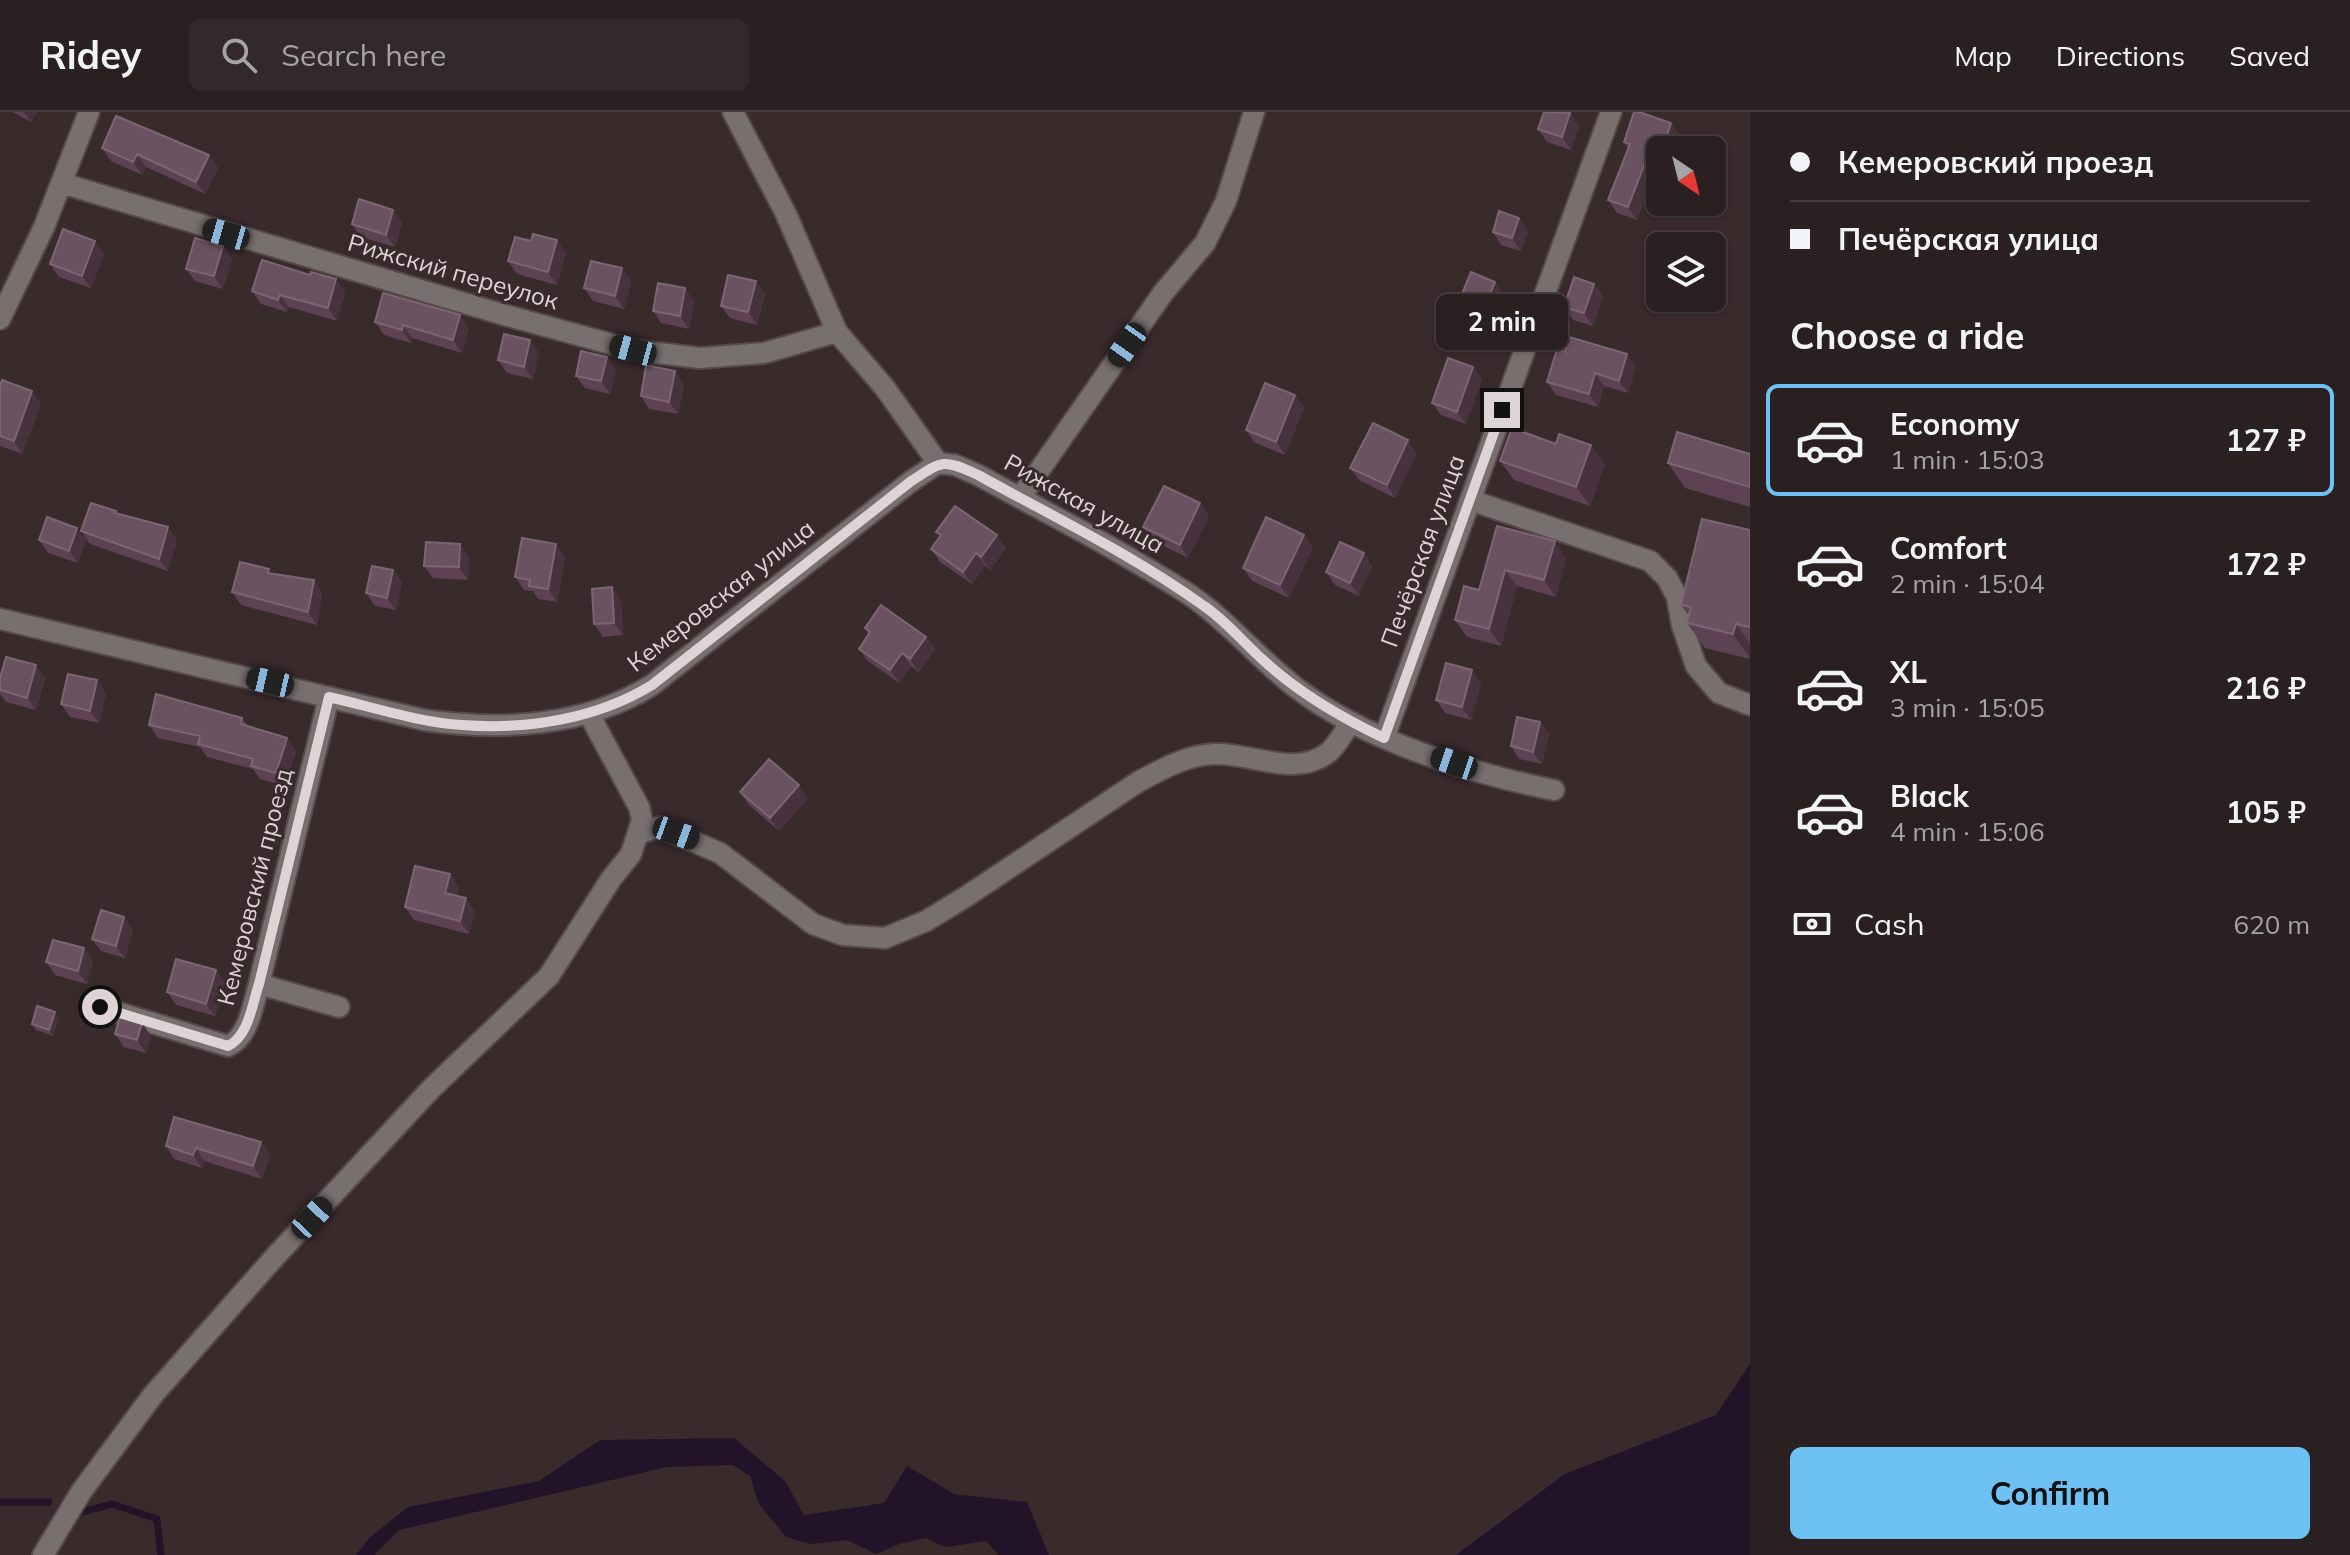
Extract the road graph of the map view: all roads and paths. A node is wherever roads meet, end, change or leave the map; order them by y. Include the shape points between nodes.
1 (89, 112) edge
2 (733, 112) edge
3 (1254, 112) edge
4 (1611, 112) edge
5 (61, 183) junction
6 (0, 319) edge
7 (837, 332) junction
8 (938, 463) junction
9 (1020, 498) junction
10 (1470, 500) junction
11 (0, 619) edge
12 (329, 697) junction
13 (1750, 705) edge
14 (589, 714) junction
15 (1351, 722) junction
16 (1384, 738) junction
17 (1554, 790) dead end
18 (640, 833) junction
19 (259, 984) junction
20 (100, 1007) dead end
21 (339, 1007) dead end
22 (43, 1555) edge

1 - 5 street
2 - 7 street via 786,214
3 - 9 street via 1226,201 1205,243 1163,293
4 - 10 street, Печёрская улица
5 - 6 street
5 - 7 street, Рижский переулок via 633,350 700,358 753,354
7 - 8 street
8 - 9 street, Рижская улица via 955,465
8 - 14 street, Кемеровская улица via 652,685
9 - 15 street, Рижская улица via 1191,596 1297,689
10 - 13 street via 1650,561 1677,597 1696,666 1719,693
10 - 16 street, Печёрская улица
11 - 12 street, Кемеровская улица
12 - 14 street, Кемеровская улица via 461,725 501,726
12 - 19 street, Кемеровский проезд
14 - 18 street via 639,807
15 - 16 street, Рижская улица
15 - 18 street via 1329,752 1310,762 1213,754 1168,766 926,921 885,938 843,935 813,924 720,853 659,827
16 - 17 street, Рижская улица via 1477,771
18 - 22 street via 549,976 431,1089 153,1395 81,1492
19 - 20 street, Кемеровский проезд via 245,1028 228,1046
19 - 21 street

